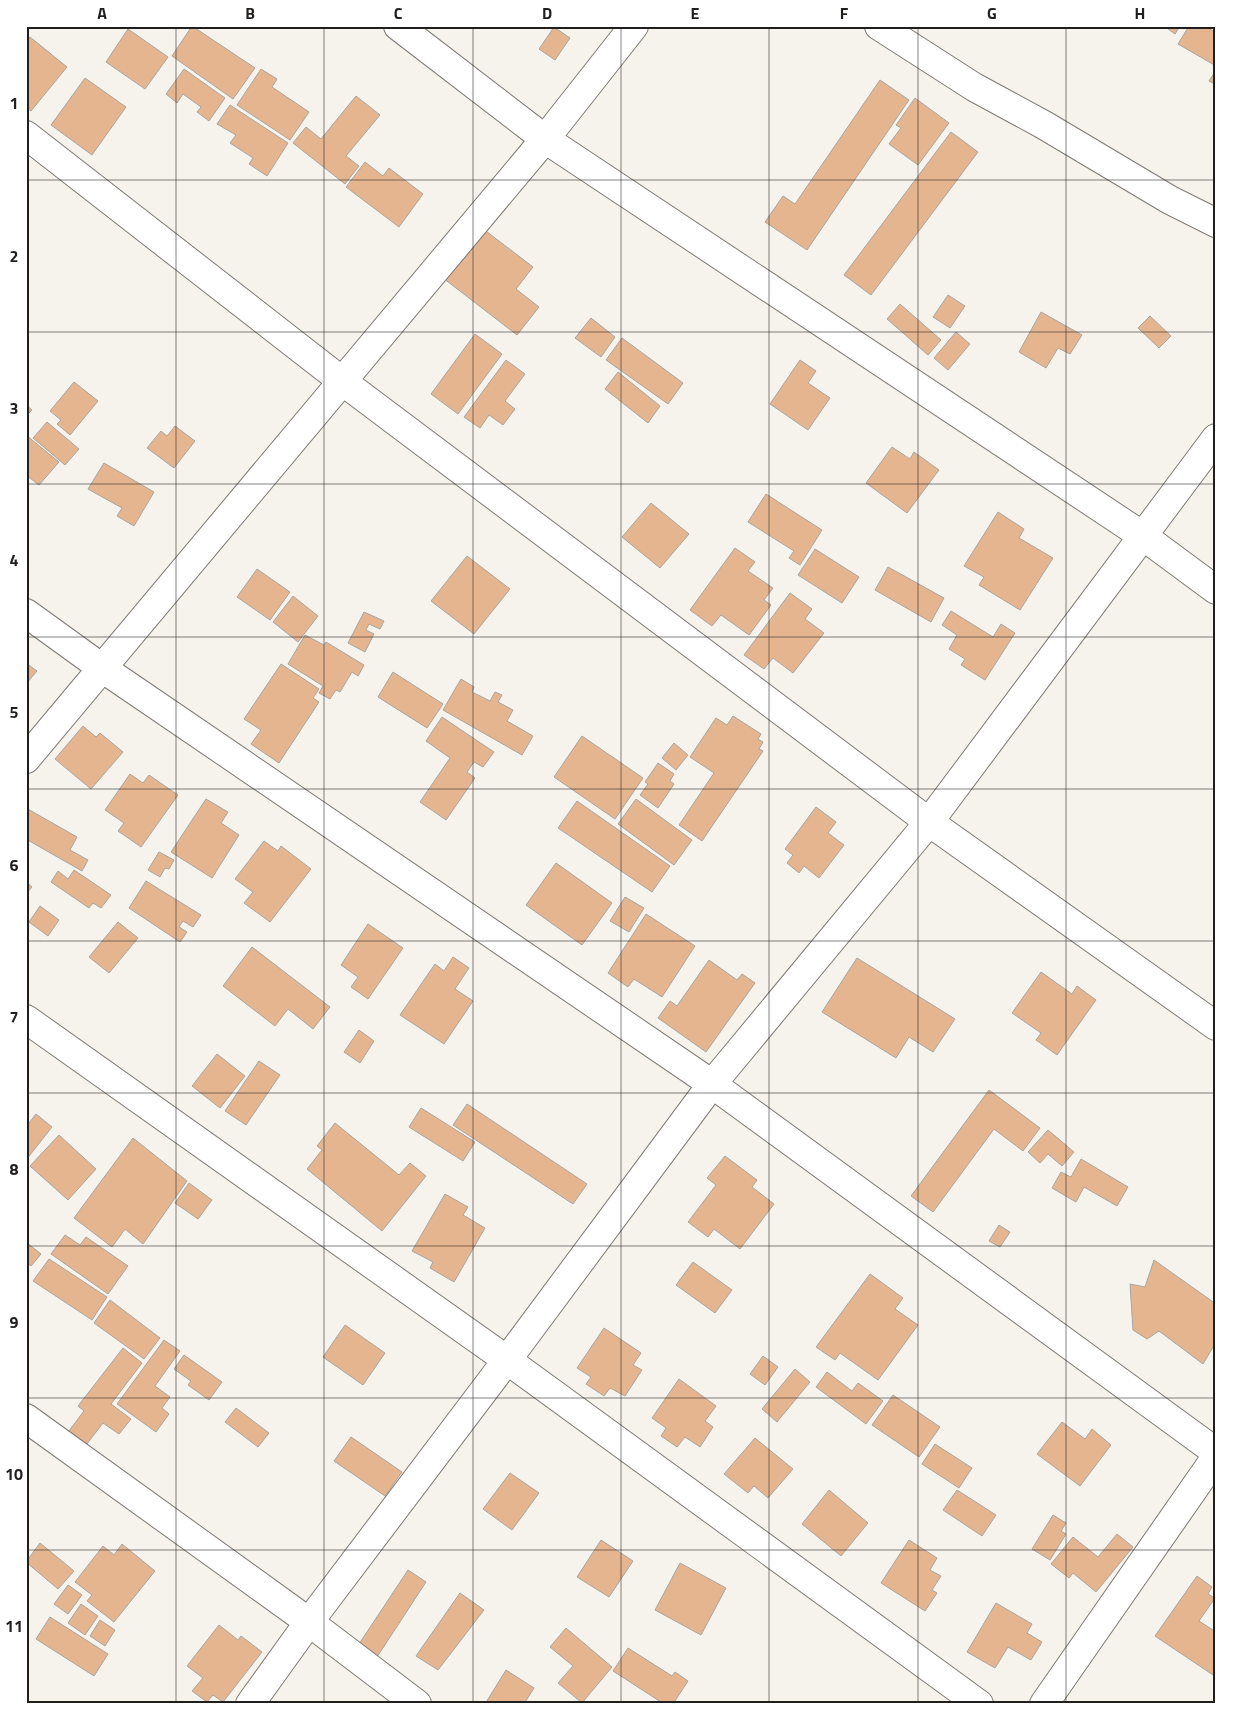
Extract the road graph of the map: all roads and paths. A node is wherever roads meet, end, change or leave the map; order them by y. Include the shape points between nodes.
1 (398, 26) edge
2 (634, 26) edge
3 (879, 26) edge
4 (26, 136) edge
5 (545, 139) junction
6 (1216, 223) edge
7 (342, 381) junction
8 (1216, 438) edge
9 (1143, 536) junction
10 (1216, 590) edge
11 (26, 613) edge
12 (102, 668) junction
13 (26, 759) edge
14 (929, 822) junction
15 (26, 1019) edge
16 (1216, 1026) edge
17 (712, 1084) junction
18 (507, 1360) junction
19 (26, 1418) edge
20 (1216, 1452) edge
21 (1216, 1456) edge
22 (309, 1622) junction
23 (250, 1704) edge
24 (417, 1704) edge
25 (979, 1704) edge
26 (1044, 1704) edge

1 - 5 street
2 - 5 street
3 - 6 street via 974,87
4 - 7 street
5 - 7 street
5 - 9 street
7 - 12 street
7 - 14 street
8 - 9 street
9 - 10 street
9 - 14 street
11 - 12 street
12 - 13 street
12 - 17 street
14 - 16 street
14 - 17 street
15 - 18 street
17 - 18 street
17 - 20 street
18 - 22 street
18 - 25 street
19 - 22 street
21 - 26 street
22 - 23 street
22 - 24 street

